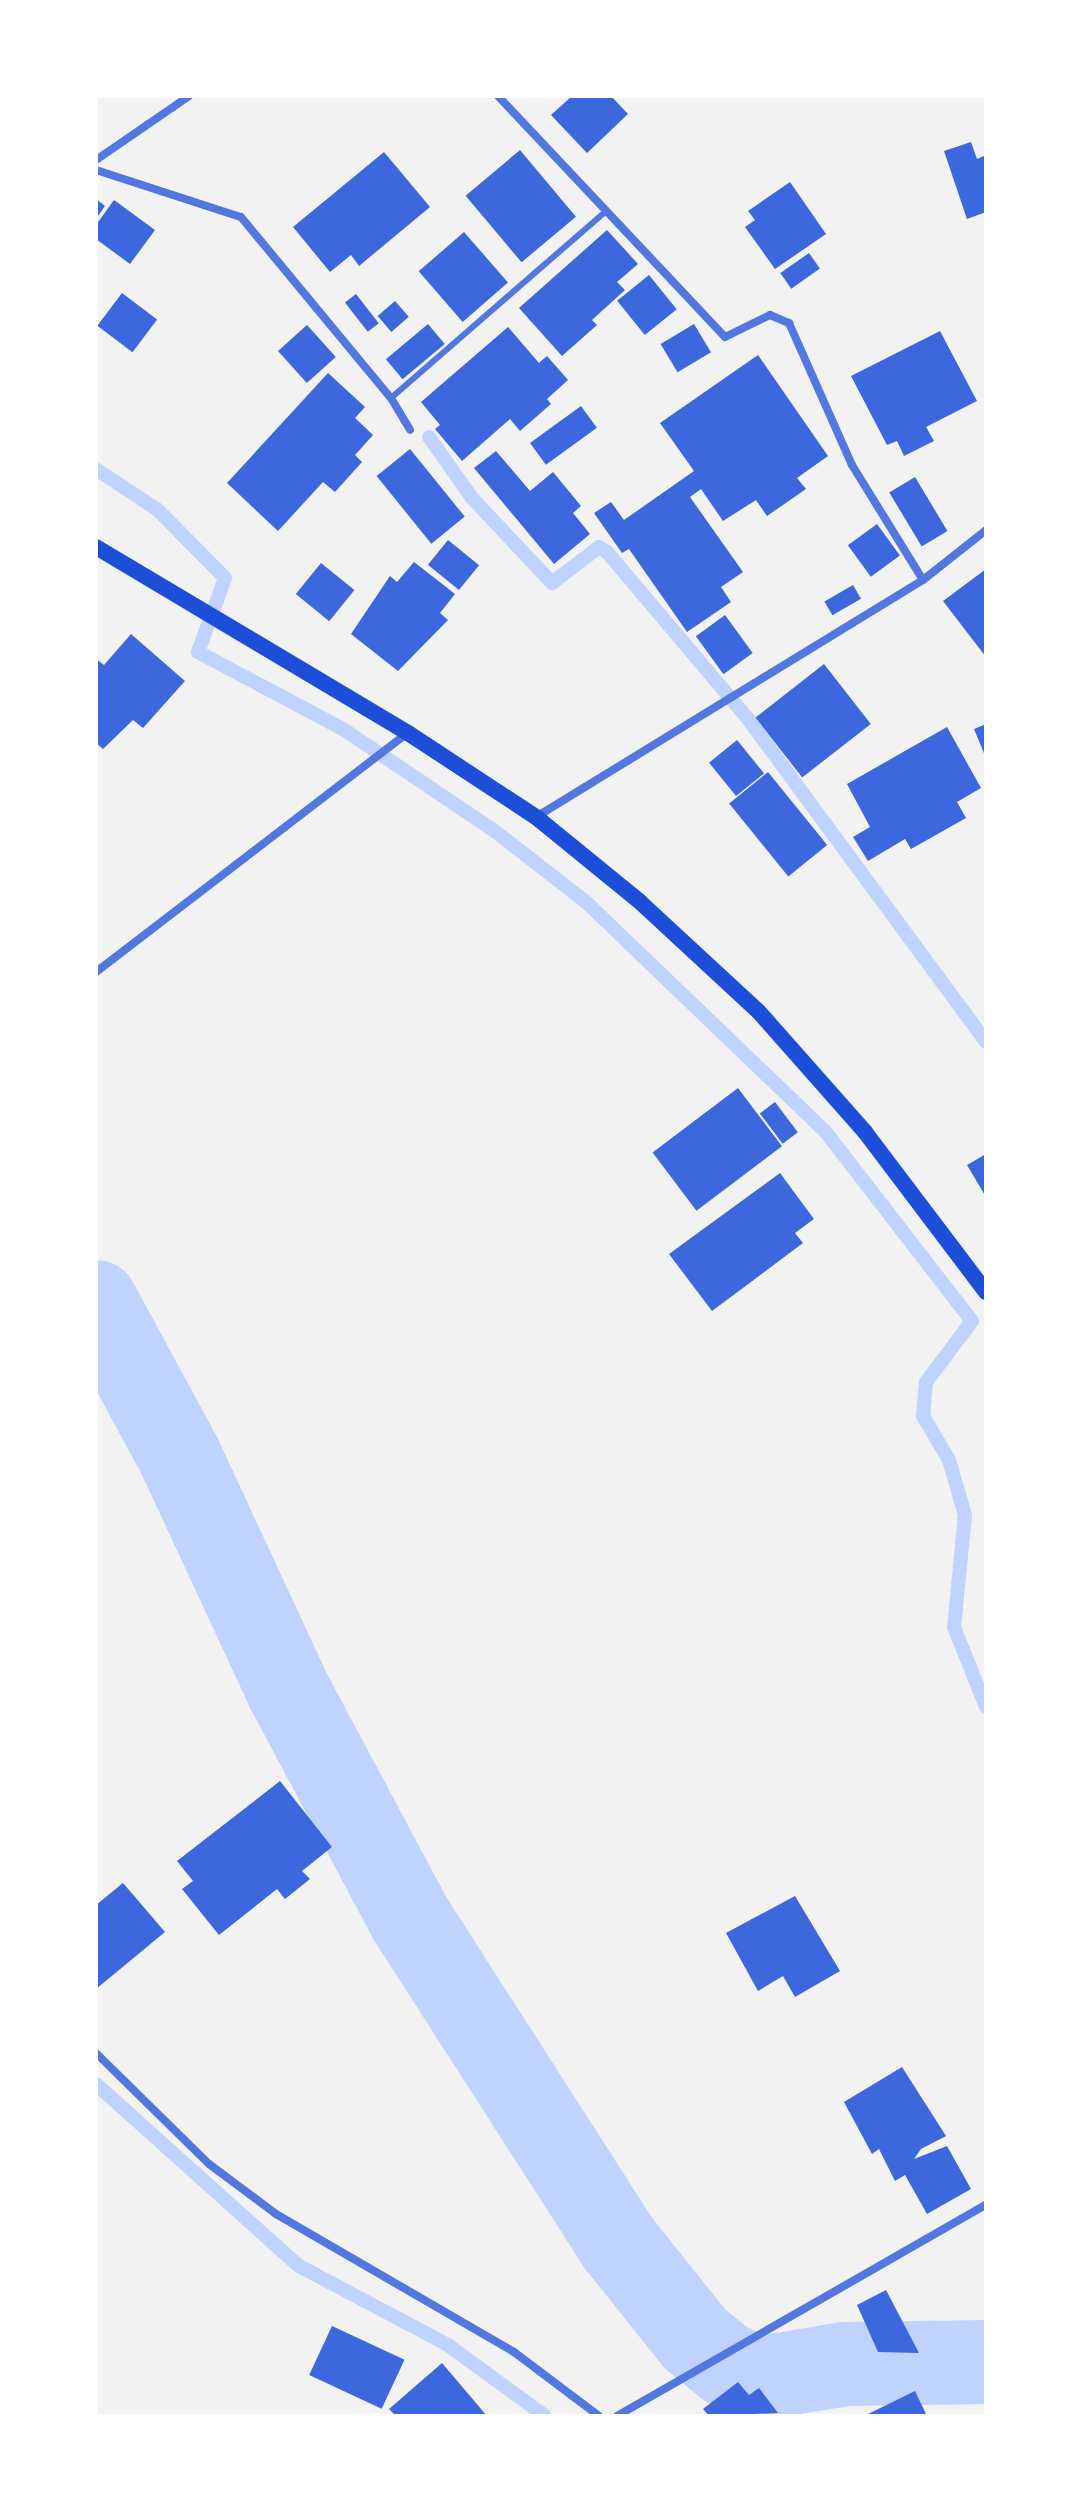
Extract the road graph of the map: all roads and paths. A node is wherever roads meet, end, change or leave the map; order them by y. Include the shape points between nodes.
1 (189, 96) edge
2 (498, 96) edge
3 (96, 160) edge
4 (96, 170) edge
5 (605, 212) junction
6 (391, 398) junction
7 (410, 430) dead end
8 (986, 530) edge
9 (96, 547) edge
10 (923, 580) junction
11 (408, 733) junction
12 (536, 817) junction
13 (96, 972) edge
14 (986, 1292) edge
15 (96, 2053) edge
16 (986, 2205) edge
17 (599, 2416) edge
18 (617, 2416) edge

1 - 3 street
2 - 5 street
4 - 6 street via 241,217
5 - 6 lane
5 - 10 street via 725,337 770,315 789,323 852,465
6 - 7 street
8 - 10 street
9 - 11 main road
10 - 12 street
11 - 12 main road
11 - 13 street
12 - 14 main road via 639,901 759,1012 865,1132
15 - 17 street via 209,2164 276,2214 514,2352
16 - 18 street

